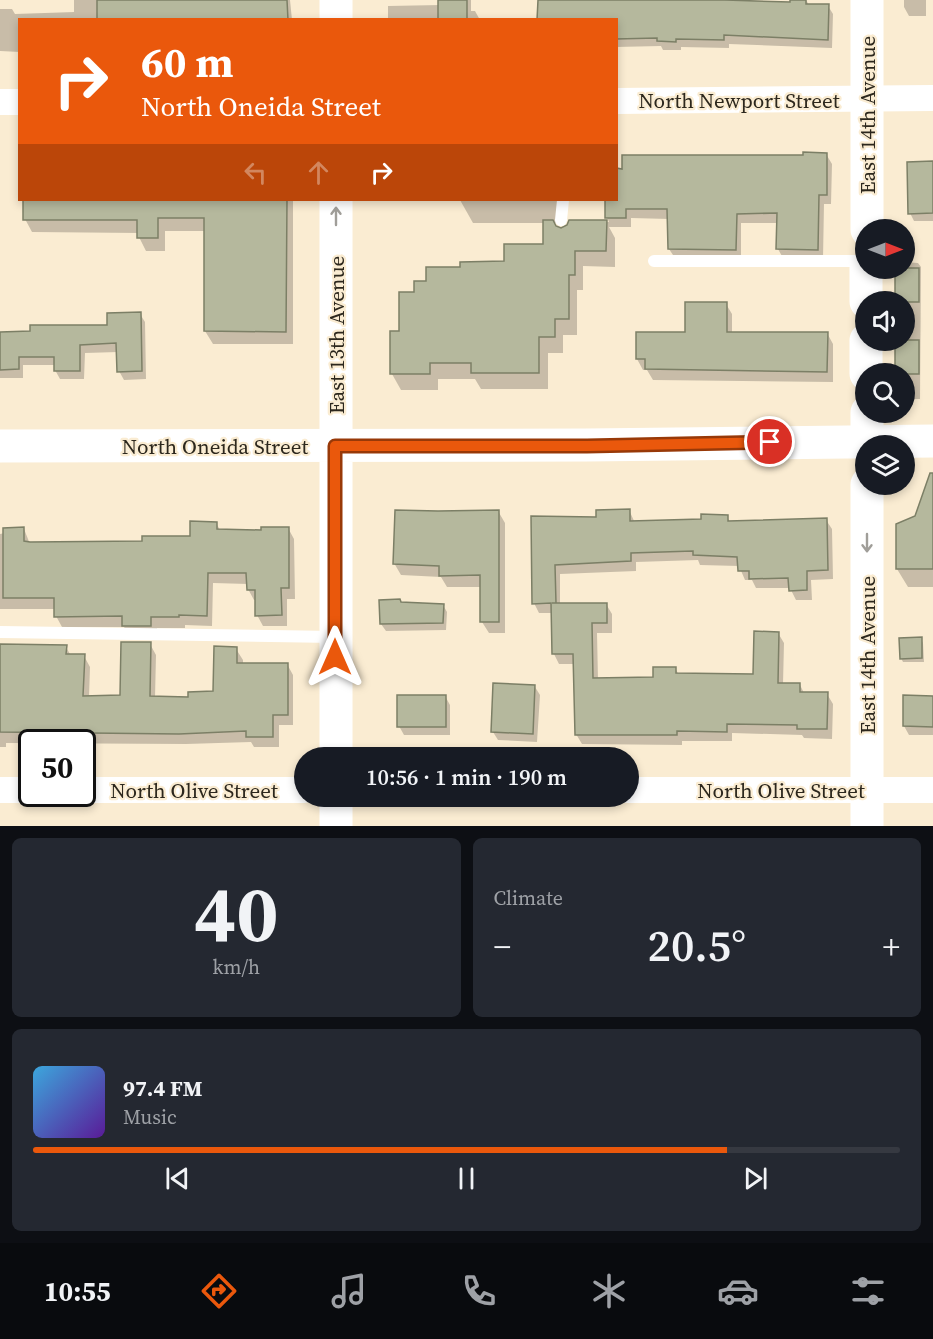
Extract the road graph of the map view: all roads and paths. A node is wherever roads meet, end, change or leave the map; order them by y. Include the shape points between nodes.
1 (336, 0) edge
2 (867, 0) edge
3 (336, 18) edge
4 (867, 99) junction
5 (933, 99) edge
6 (618, 101) edge
7 (0, 102) edge
8 (18, 102) edge
9 (336, 201) edge
10 (563, 201) edge
11 (867, 219) edge
12 (561, 220) dead end
13 (654, 261) dead end
14 (855, 261) edge
15 (867, 433) edge
16 (933, 441) edge
17 (0, 446) edge
18 (335, 446) junction
19 (867, 495) edge
20 (0, 632) edge
21 (335, 637) junction
22 (336, 747) edge
23 (867, 789) junction
24 (0, 790) edge
25 (18, 790) edge
26 (96, 790) edge
27 (294, 790) edge
28 (639, 790) edge
29 (933, 790) edge
30 (336, 807) edge
31 (336, 826) edge
32 (867, 826) edge

1 - 3 main road
2 - 4 main road, East 14th Avenue
4 - 5 street, North Newport Street
4 - 6 street, North Newport Street
4 - 11 main road, East 14th Avenue
7 - 8 street
18 -> 9 main road, East 13th Avenue
10 - 12 lane
13 - 14 lane
15 - 16 main road, North Oneida Street
15 - 18 main road, North Oneida Street via 587,446
17 - 18 main road, North Oneida Street
18 - 21 main road, East 13th Avenue
19 -> 23 main road, East 14th Avenue
20 - 21 lane
21 - 22 main road, East 13th Avenue
23 - 28 street, North Olive Street
23 - 29 street, North Olive Street
23 - 32 main road, East 14th Avenue
24 - 25 street
26 - 27 street, North Olive Street
30 - 31 main road

